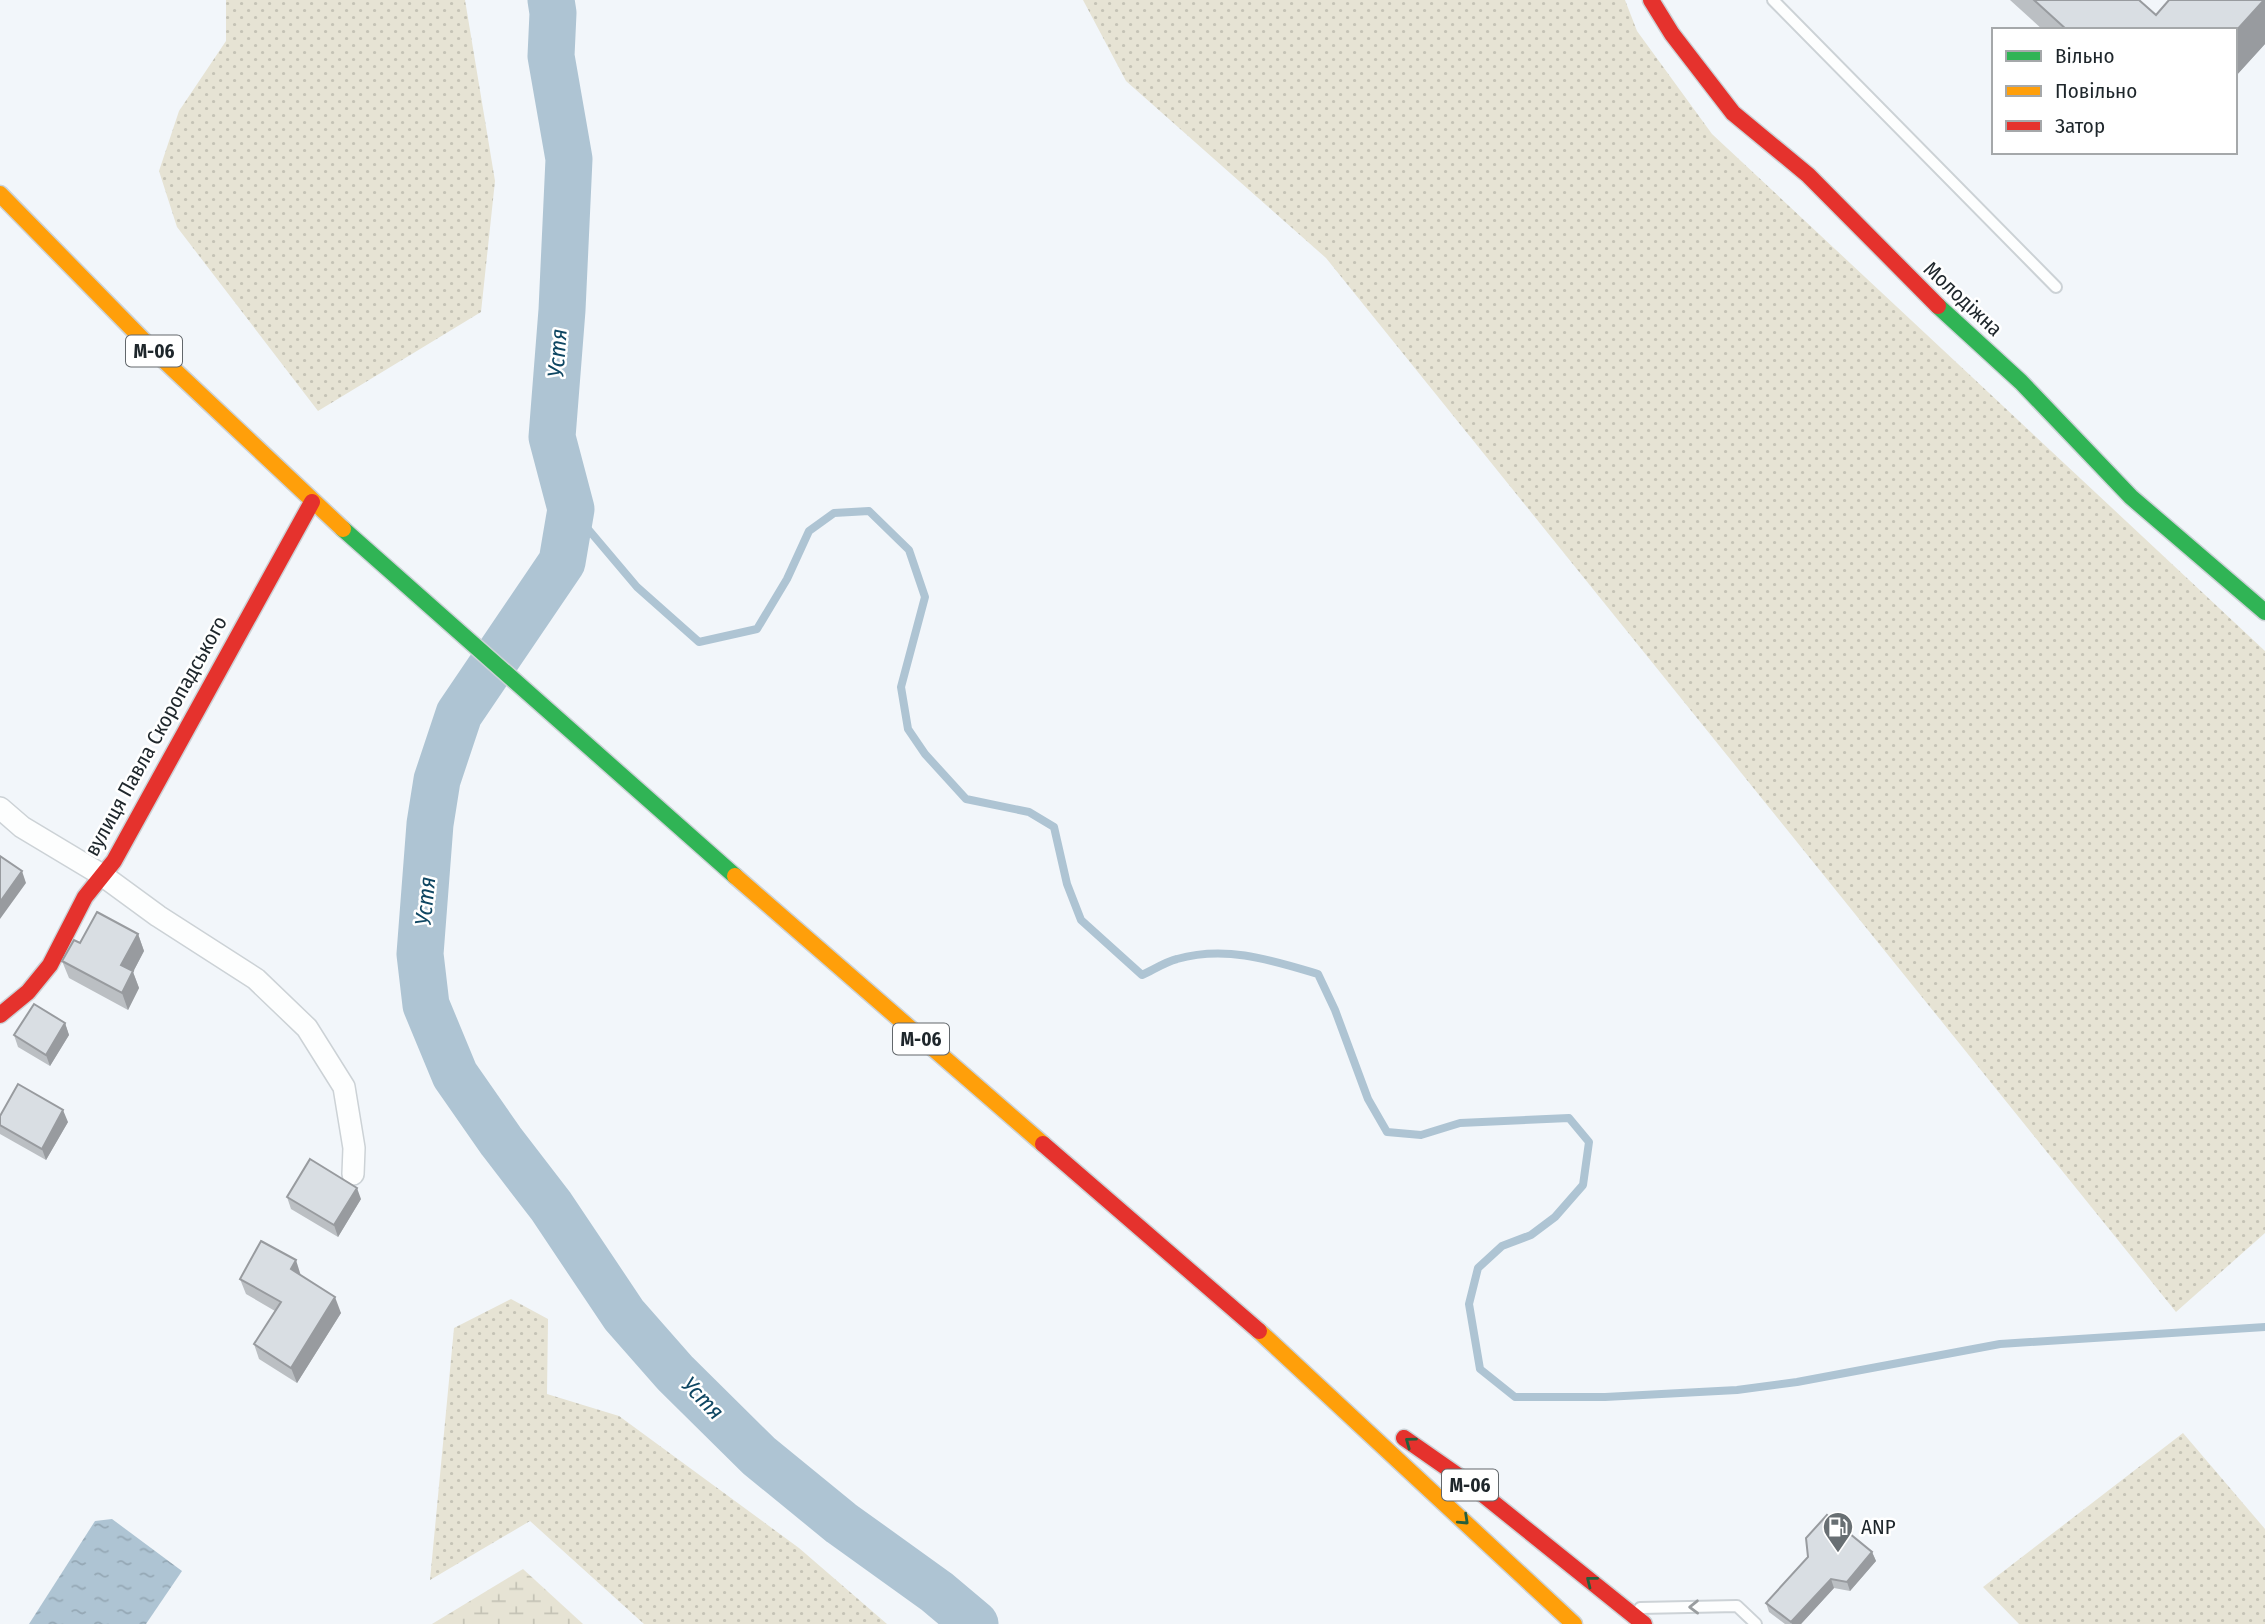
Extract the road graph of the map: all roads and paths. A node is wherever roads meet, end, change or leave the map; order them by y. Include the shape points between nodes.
1 (1651, 0) edge
2 (1773, 0) edge
3 (0, 194) edge
4 (2056, 287) dead end
5 (312, 502) junction
6 (2265, 611) edge
7 (0, 808) edge
8 (102, 875) junction
9 (0, 1015) edge
10 (353, 1174) dead end
11 (1289, 1356) junction
12 (1626, 1608) junction
13 (1574, 1624) edge
14 (1644, 1624) edge
15 (1756, 1624) edge

1 - 6 main road, Молодіжна via 1733,113 1808,175 1917,286 2021,382 2130,497
2 - 4 lane
3 - 5 main road, М-06 via 153,350
5 - 8 main road, вулиця Павла Скоропадського via 114,861
5 - 11 main road, М-06 via 895,1017
7 - 8 street via 22,827
8 - 9 main road, вулиця Павла Скоропадського via 85,897 50,965 28,992
8 - 10 street via 256,979 307,1028 344,1087 354,1148
12 -> 11 main road, М-06 via 1469,1485
11 -> 13 main road, М-06
12 - 14 main road, М-06
15 -> 12 lane via 1737,1606

